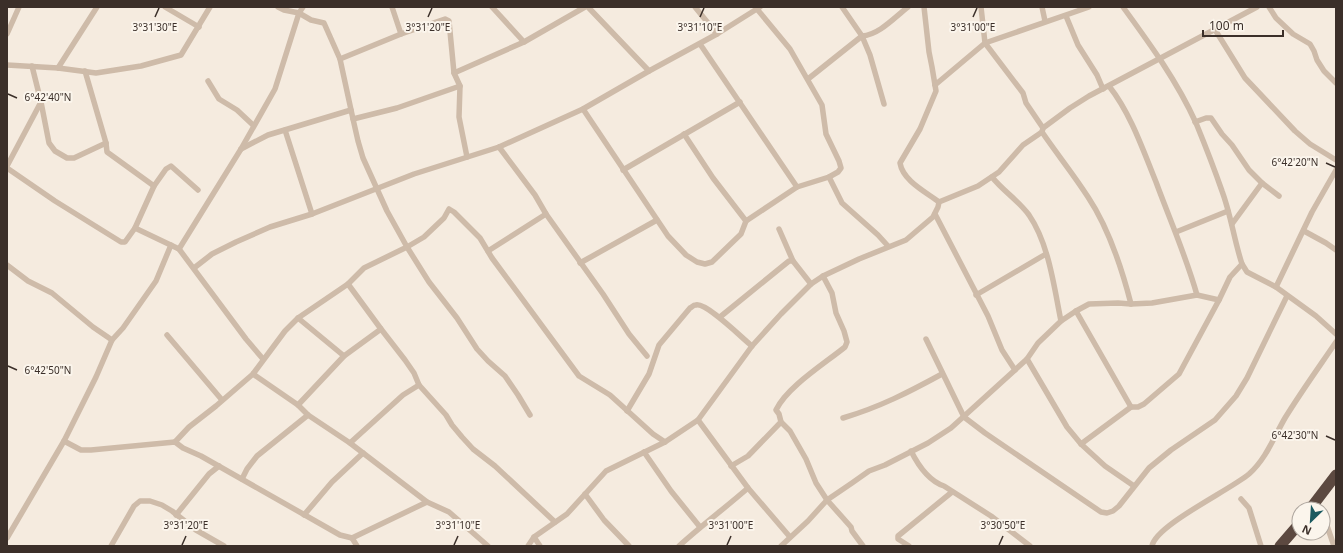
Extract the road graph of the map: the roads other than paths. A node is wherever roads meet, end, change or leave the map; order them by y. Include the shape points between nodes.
1 (19, 7) edge
2 (97, 7) edge
3 (165, 7) edge
4 (210, 7) edge
5 (278, 7) edge
6 (303, 7) edge
7 (392, 7) edge
8 (492, 7) edge
9 (585, 7) edge
10 (588, 7) edge
11 (696, 7) edge
12 (842, 7) edge
13 (908, 7) edge
14 (924, 7) edge
15 (981, 7) edge
16 (1042, 7) edge
17 (1089, 7) edge
18 (1123, 7) edge
19 (1257, 7) edge
20 (1269, 7) edge
21 (758, 8) edge
22 (299, 13) junction
23 (1066, 16) junction
24 (1045, 21) junction
25 (199, 27) junction
26 (1214, 28) junction
27 (7, 34) edge
28 (401, 34) junction
29 (717, 34) junction
30 (862, 36) junction
31 (524, 42) junction
32 (985, 43) junction
33 (700, 44) junction
34 (340, 59) junction
35 (1160, 59) junction
36 (7, 65) edge
37 (32, 66) junction
38 (58, 68) junction
39 (85, 71) junction
40 (648, 71) junction
41 (454, 73) junction
42 (808, 79) junction
43 (208, 81) dead end
44 (1336, 83) edge
45 (460, 86) junction
46 (935, 86) junction
47 (1109, 86) junction
48 (1103, 89) junction
49 (41, 102) junction
50 (740, 102) junction
51 (884, 104) dead end
52 (583, 109) junction
53 (351, 110) junction
54 (354, 119) junction
55 (1195, 122) junction
56 (253, 125) junction
57 (285, 130) junction
58 (1042, 130) junction
59 (684, 134) junction
60 (106, 143) junction
61 (499, 147) junction
62 (241, 149) junction
63 (467, 157) junction
64 (1336, 160) edge
65 (7, 167) edge
66 (623, 170) junction
67 (1336, 172) edge
68 (829, 177) junction
69 (992, 177) junction
70 (1262, 183) junction
71 (154, 186) junction
72 (797, 187) junction
73 (377, 189) junction
74 (198, 190) dead end
75 (1279, 196) dead end
76 (939, 202) junction
77 (1228, 211) junction
78 (312, 214) junction
79 (546, 214) junction
80 (935, 214) junction
81 (657, 220) junction
82 (746, 221) junction
83 (1232, 224) junction
84 (135, 228) junction
85 (779, 229) dead end
86 (1304, 231) junction
87 (1176, 232) junction
88 (171, 245) junction
89 (888, 246) junction
90 (407, 247) junction
91 (179, 249) junction
92 (1336, 250) edge
93 (488, 251) junction
94 (1046, 254) junction
95 (793, 261) junction
96 (580, 263) junction
97 (1242, 264) junction
98 (7, 265) edge
99 (194, 268) junction
100 (824, 276) junction
101 (348, 284) junction
102 (811, 284) junction
103 (1276, 287) junction
104 (976, 295) junction
105 (1196, 295) junction
106 (1287, 296) junction
107 (1219, 300) junction
108 (1131, 304) junction
109 (1076, 311) junction
110 (298, 318) junction
111 (720, 318) junction
112 (1061, 321) junction
113 (381, 329) junction
114 (1336, 334) edge
115 (166, 335) dead end
116 (926, 339) dead end
117 (112, 340) junction
118 (1336, 342) edge
119 (752, 346) junction
120 (344, 356) junction
121 (647, 356) dead end
122 (263, 359) junction
123 (1027, 359) junction
124 (1015, 370) junction
125 (253, 374) junction
126 (942, 374) junction
127 (419, 385) junction
128 (222, 400) junction
129 (298, 405) junction
130 (1131, 407) junction
131 (627, 411) junction
132 (308, 414) junction
133 (530, 415) dead end
134 (964, 417) junction
135 (843, 418) dead end
136 (698, 420) junction
137 (781, 422) junction
138 (64, 441) junction
139 (175, 442) junction
140 (665, 442) junction
141 (350, 443) junction
142 (1081, 444) junction
143 (644, 452) junction
144 (911, 452) junction
145 (363, 453) junction
146 (219, 466) junction
147 (731, 466) junction
148 (1336, 475) edge
149 (242, 479) junction
150 (1134, 486) junction
151 (748, 488) junction
152 (952, 492) junction
153 (585, 494) junction
154 (1241, 499) dead end
155 (827, 500) junction
156 (1316, 501) edge
157 (427, 502) junction
158 (304, 514) junction
159 (176, 515) junction
160 (556, 522) junction
161 (700, 527) junction
162 (1291, 533) edge
163 (790, 537) junction
164 (7, 538) edge
165 (352, 538) junction
166 (534, 538) junction
167 (111, 546) edge
168 (224, 546) edge
169 (357, 546) edge
170 (488, 546) edge
171 (528, 546) edge
172 (540, 546) edge
173 (629, 546) edge
174 (679, 546) edge
175 (781, 546) edge
176 (863, 546) edge
177 (909, 546) edge
178 (1030, 546) edge
179 (1152, 546) edge
180 (1261, 546) edge
181 (1280, 546) edge

1 - 27 street
2 - 38 street
3 - 25 street
4 - 25 street
5 - 22 street
6 - 22 street
7 - 28 street
8 - 31 street
9 - 31 street
10 - 40 street
11 - 29 street
12 - 30 street
13 - 30 street via 881,28
14 - 46 street
15 - 32 street
16 - 24 street
17 - 23 street
18 - 35 street
19 - 26 street
20 - 44 street via 1276,18 1293,34 1310,44 1324,71
21 - 29 street
21 - 42 street via 790,49
22 - 34 street via 311,20 324,23
22 - 56 street via 275,89
23 - 24 street
23 - 48 street via 1078,45 1097,74
24 - 32 street
25 - 39 street via 181,55 141,66 96,73
26 - 35 street
26 - 64 street via 1245,78 1294,131
28 - 34 street
28 - 41 street via 445,19 449,21
29 - 33 street
30 - 42 street
30 - 51 street
31 - 41 street
32 - 46 street
32 - 58 street via 1023,93
33 - 40 street
33 - 50 street
34 - 53 street
35 - 47 street
35 - 55 street
36 - 37 street
37 - 38 street
37 - 49 street
38 - 39 street
39 - 60 street
40 - 52 street
41 - 45 street
42 - 68 street via 822,105 826,134 841,168
43 - 56 street via 219,99 237,110
45 - 54 street via 397,108
45 - 63 street via 459,117
46 - 76 street via 934,97 920,129 900,163 911,181
47 - 48 street
47 - 87 street via 1125,110
48 - 58 street via 1070,108
49 - 60 street via 49,143 55,151 67,158 74,158
49 - 65 street
50 - 59 street
50 - 72 street
52 - 61 street
52 - 66 street
53 - 54 street
53 - 57 street
54 - 73 street via 363,158
55 - 70 street via 1212,118 1249,170
55 - 77 street
56 - 62 street
57 - 62 street via 268,135
57 - 78 street
58 - 69 street via 1023,145 1005,167
58 - 108 street via 1089,198 1102,223 1122,269
59 - 66 street
59 - 82 street via 712,178
60 - 71 street via 107,152
61 - 63 street
61 - 79 street
62 - 91 street
63 - 73 street
65 - 84 street via 55,201 121,242 125,242
66 - 81 street
67 - 86 street
68 - 72 street
68 - 89 street via 842,203
69 - 76 street via 978,186
69 - 94 street via 1029,215
70 - 75 street
70 - 83 street
71 - 74 street via 171,166
71 - 84 street
72 - 82 street
73 - 78 street
73 - 90 street
76 - 80 street
77 - 83 street
77 - 87 street
78 - 99 street via 270,227 236,242 212,254
79 - 93 street
79 - 96 street
80 - 89 street via 906,240
80 - 104 street
81 - 82 street via 686,256 705,264 712,262 742,234
81 - 96 street
83 - 97 street
84 - 88 street
85 - 95 street
86 - 92 street
86 - 103 street
87 - 105 street
88 - 91 street
88 - 117 street via 156,281
89 - 100 street
90 - 93 street via 424,237 444,218 449,209 480,238
90 - 101 street via 364,268
90 - 133 street via 477,349 506,376
91 - 99 street
93 - 131 street via 579,376 610,395
94 - 104 street
94 - 112 street
95 - 102 street
95 - 111 street via 789,261
96 - 121 street
97 - 103 street via 1247,272
97 - 107 street via 1230,277
98 - 117 street via 28,281 52,293
99 - 122 street
100 - 102 street
100 - 137 street via 847,342 782,399 776,410
101 - 110 street
101 - 113 street
102 - 119 street
103 - 106 street
104 - 124 street via 1002,350
105 - 107 street
105 - 108 street
106 - 114 street
106 - 150 street via 1236,396 1215,420 1171,450 1149,468
107 - 130 street via 1179,374 1144,404
108 - 109 street via 1089,304
109 - 112 street
109 - 130 street
110 - 120 street
110 - 122 street
111 - 119 street
111 - 131 street via 700,305 690,308 659,345 649,374
112 - 123 street via 1038,343
113 - 120 street
113 - 127 street via 414,373
115 - 128 street
116 - 126 street
117 - 138 street
118 - 179 street via 1285,418 1260,463 1230,488 1163,530
119 - 136 street
120 - 129 street
122 - 125 street
123 - 124 street
123 - 142 street via 1067,427
124 - 134 street
125 - 128 street
125 - 129 street
126 - 134 street
126 - 135 street via 900,397
127 - 141 street via 402,395
127 - 160 street via 473,449
128 - 139 street
129 - 132 street
130 - 142 street
131 - 140 street
132 - 141 street
132 - 149 street via 257,456
134 - 144 street via 945,432
134 - 150 street via 1101,512 1107,514 1113,511
136 - 140 street
136 - 147 street
137 - 147 street via 748,456
137 - 155 street via 790,431
138 - 139 street via 81,450
138 - 164 street
139 - 146 street
140 - 143 street
141 - 145 street
142 - 150 street via 1105,466
143 - 153 street via 606,471
143 - 161 street
144 - 152 street via 923,470
144 - 155 street via 869,471
145 - 157 street
145 - 158 street via 332,482
146 - 149 street
146 - 159 street via 189,496
147 - 151 street
148 - 156 highway
149 - 158 street
151 - 161 street
151 - 163 street
152 - 177 street via 898,536 898,539
152 - 178 street via 991,516
153 - 160 street
153 - 173 street via 604,520
154 - 180 street via 1249,508
155 - 163 street
155 - 176 street via 851,527
157 - 165 street
157 - 170 street via 449,512
158 - 165 street via 340,535
159 - 167 street via 155,502 140,501 134,506
159 - 168 street
160 - 166 street
161 - 174 street
162 - 181 highway
163 - 175 street
165 - 169 street
166 - 171 street
166 - 172 street

